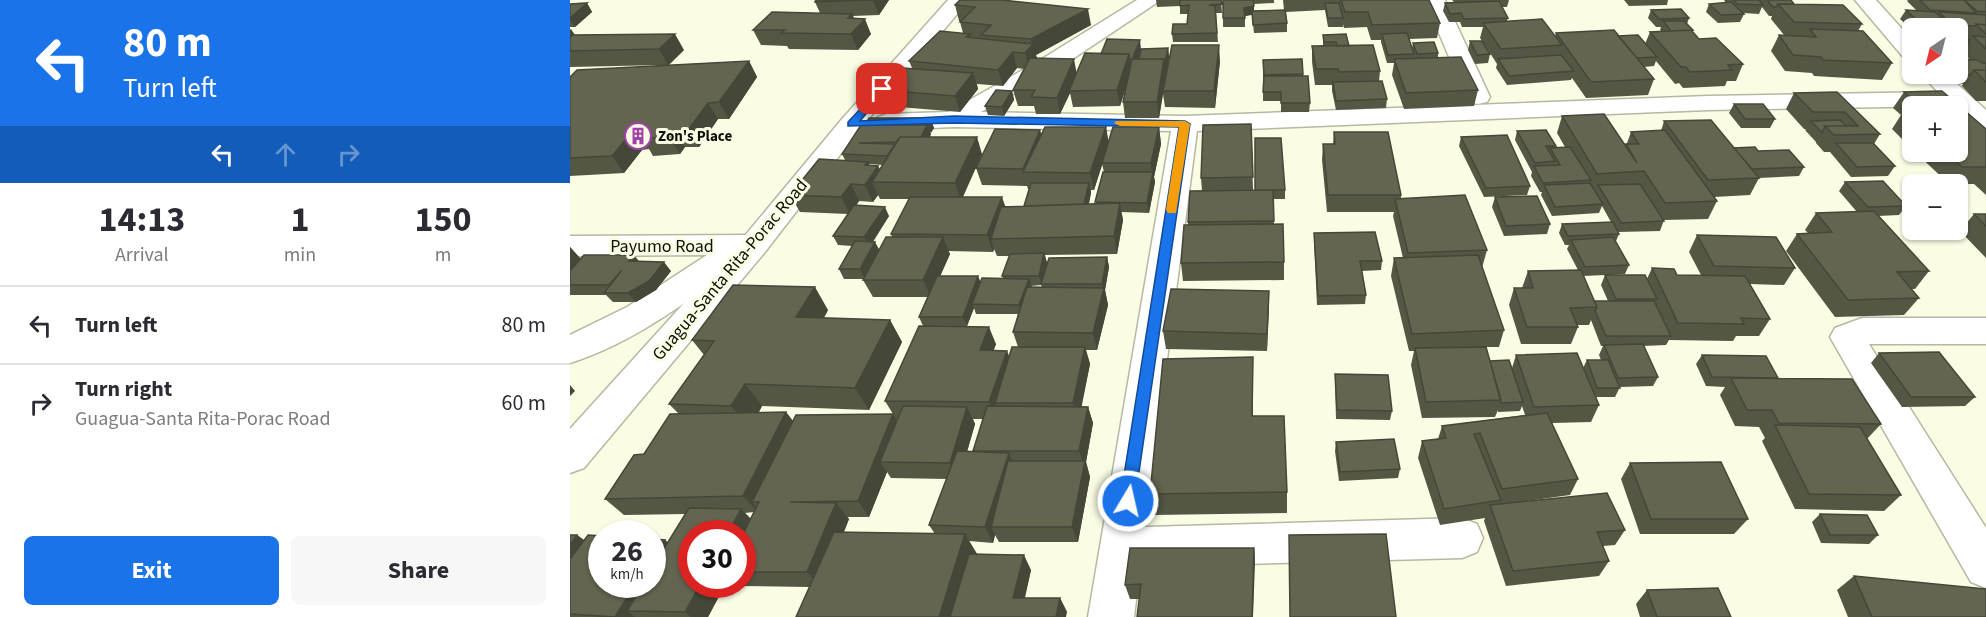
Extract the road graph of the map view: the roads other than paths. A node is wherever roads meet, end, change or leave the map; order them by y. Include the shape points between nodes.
1 (959, 0) edge
2 (1151, 0) edge
3 (1435, 0) edge
4 (1865, 0) edge
5 (1902, 34) edge
6 (1943, 84) edge
7 (1956, 96) edge
8 (1902, 100) edge
9 (1968, 107) edge
10 (1485, 114) junction
11 (954, 119) junction
12 (851, 124) junction
13 (1185, 124) junction
14 (1986, 124) edge
15 (748, 245) junction
16 (570, 246) edge
17 (1986, 331) edge
18 (570, 350) edge
19 (570, 456) edge
20 (1462, 538) dead end
21 (1121, 548) junction
22 (1986, 567) edge
23 (1111, 617) edge

1 - 12 street, Guagua-Santa Rita-Porac Road
2 - 11 street
3 - 10 street
4 - 5 street
6 - 7 street
8 - 10 street
9 - 14 street
10 - 13 street
11 - 12 street
11 - 13 street
12 - 15 street, Guagua-Santa Rita-Porac Road
13 - 21 street
15 - 16 street, Payumo Road
15 - 18 street via 653,310
15 - 19 street, Guagua-Santa Rita-Porac Road
17 - 22 street via 1862,331 1847,337
20 - 21 street
21 - 23 street

